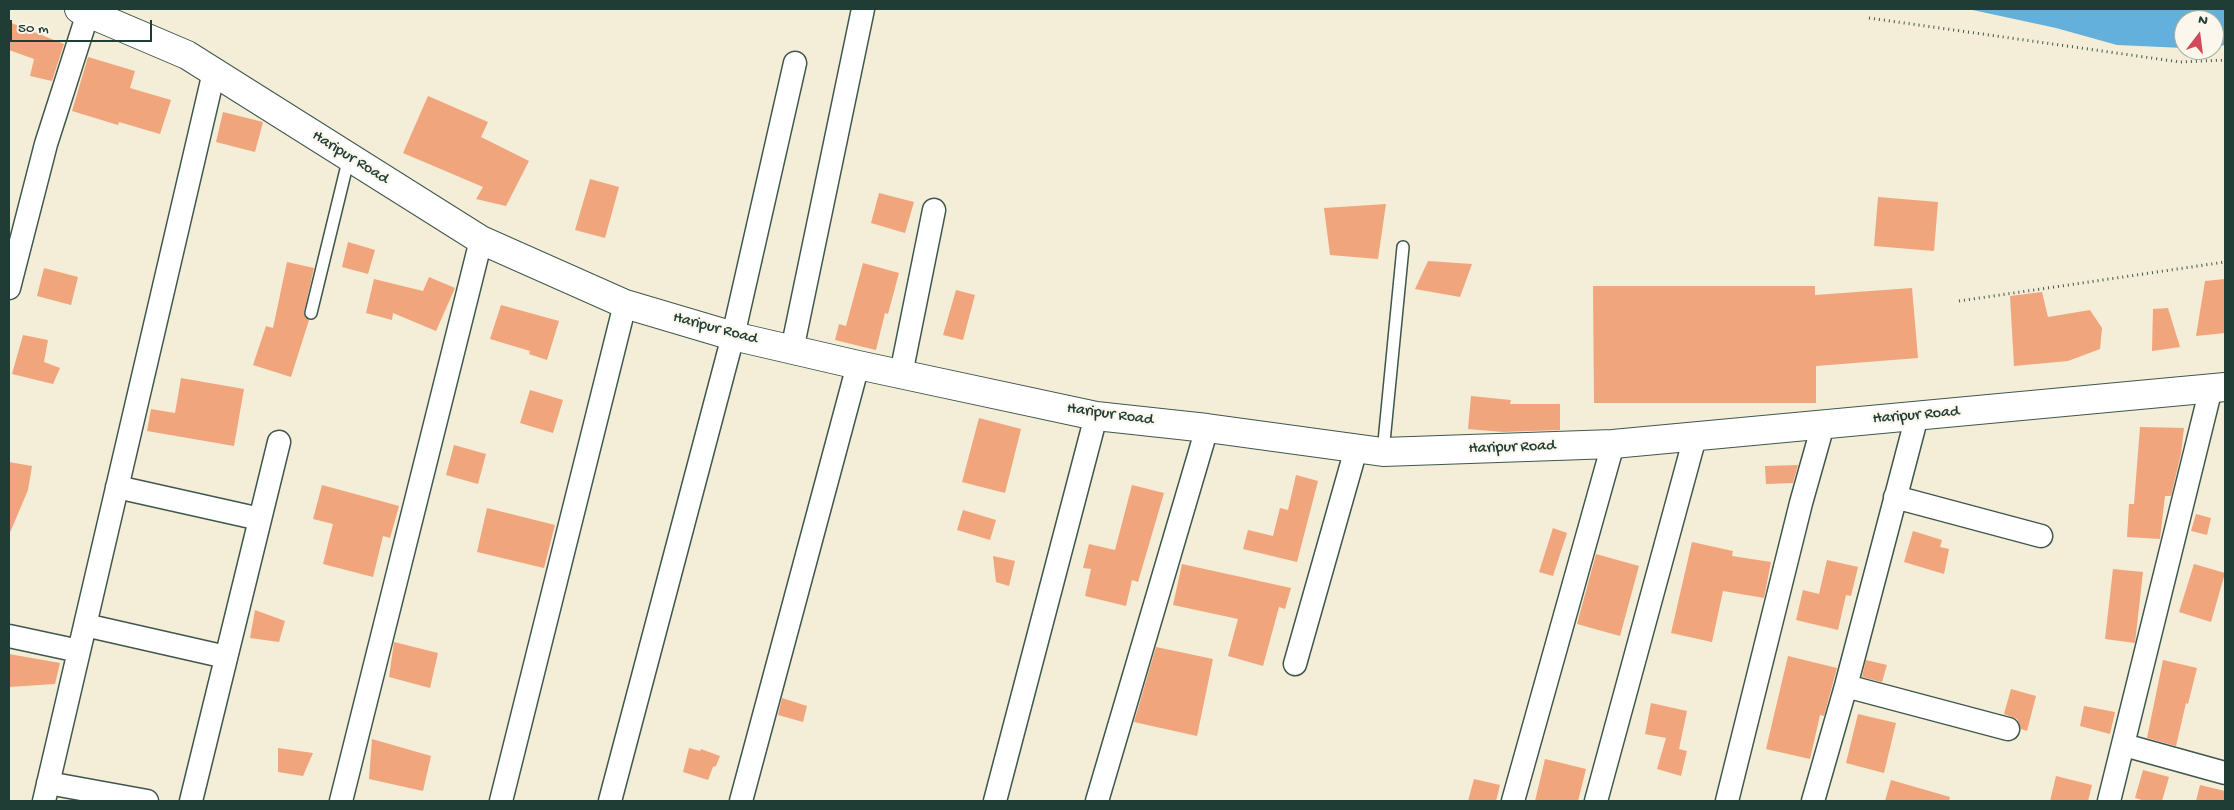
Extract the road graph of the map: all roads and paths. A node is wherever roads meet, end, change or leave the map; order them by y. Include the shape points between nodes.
1 (863, 9) edge
2 (83, 11) edge
3 (1869, 18) dead end
4 (2225, 60) edge
5 (795, 64) dead end
6 (214, 72) junction
7 (349, 157) junction
8 (934, 210) dead end
9 (481, 240) junction
10 (1403, 247) dead end
11 (2225, 262) edge
12 (9, 288) edge
13 (1960, 301) dead end
14 (625, 304) junction
15 (311, 313) dead end
16 (732, 336) junction
17 (792, 350) junction
18 (858, 365) junction
19 (901, 374) junction
20 (2218, 387) edge
21 (1096, 416) junction
22 (1917, 416) junction
23 (1823, 425) junction
24 (1207, 428) junction
25 (1694, 437) junction
26 (279, 442) dead end
27 (1613, 444) junction
28 (1356, 449) junction
29 (1382, 452) junction
30 (117, 487) junction
31 (1895, 497) junction
32 (260, 519) junction
33 (2040, 536) dead end
34 (85, 625) junction
35 (9, 636) edge
36 (79, 651) junction
37 (226, 657) junction
38 (1295, 664) dead end
39 (1846, 686) junction
40 (2008, 729) dead end
41 (2124, 745) junction
42 (2225, 773) edge
43 (46, 792) edge
44 (147, 801) edge
45 (191, 801) edge
46 (341, 801) edge
47 (501, 801) edge
48 (610, 801) edge
49 (741, 801) edge
50 (995, 801) edge
51 (1097, 801) edge
52 (1513, 801) edge
53 (1596, 801) edge
54 (1728, 801) edge
55 (1813, 801) edge
56 (2110, 801) edge

1 - 17 street
2 - 6 street, Haripur Road via 188,55
2 - 12 street
3 - 4 path via 2180,62
5 - 16 street
6 - 7 street, Haripur Road
6 - 30 street
7 - 9 street, Haripur Road
7 - 15 lane
8 - 19 street
9 - 14 street, Haripur Road
9 - 46 street
10 - 29 lane
11 - 13 path
14 - 16 street, Haripur Road
14 - 47 street
16 - 17 street, Haripur Road
16 - 48 street
17 - 18 street, Haripur Road
18 - 19 street, Haripur Road
18 - 49 street
19 - 21 street, Haripur Road
20 - 22 street, Haripur Road
20 - 41 street
21 - 24 street, Haripur Road
21 - 50 street
22 - 23 street, Haripur Road
22 - 31 street
23 - 25 street, Haripur Road
23 - 54 street
24 - 28 street, Haripur Road
24 - 51 street
25 - 27 street, Haripur Road
25 - 53 street
26 - 32 street
27 - 29 street, Haripur Road
27 - 52 street
28 - 29 street, Haripur Road
28 - 38 street
30 - 32 street
30 - 34 street
31 - 33 street
31 - 39 street
32 - 37 street
34 - 36 street
34 - 37 street
35 - 36 street
36 - 43 street
37 - 45 street
39 - 40 street
39 - 55 street
41 - 42 street
41 - 56 street
43 - 44 street

